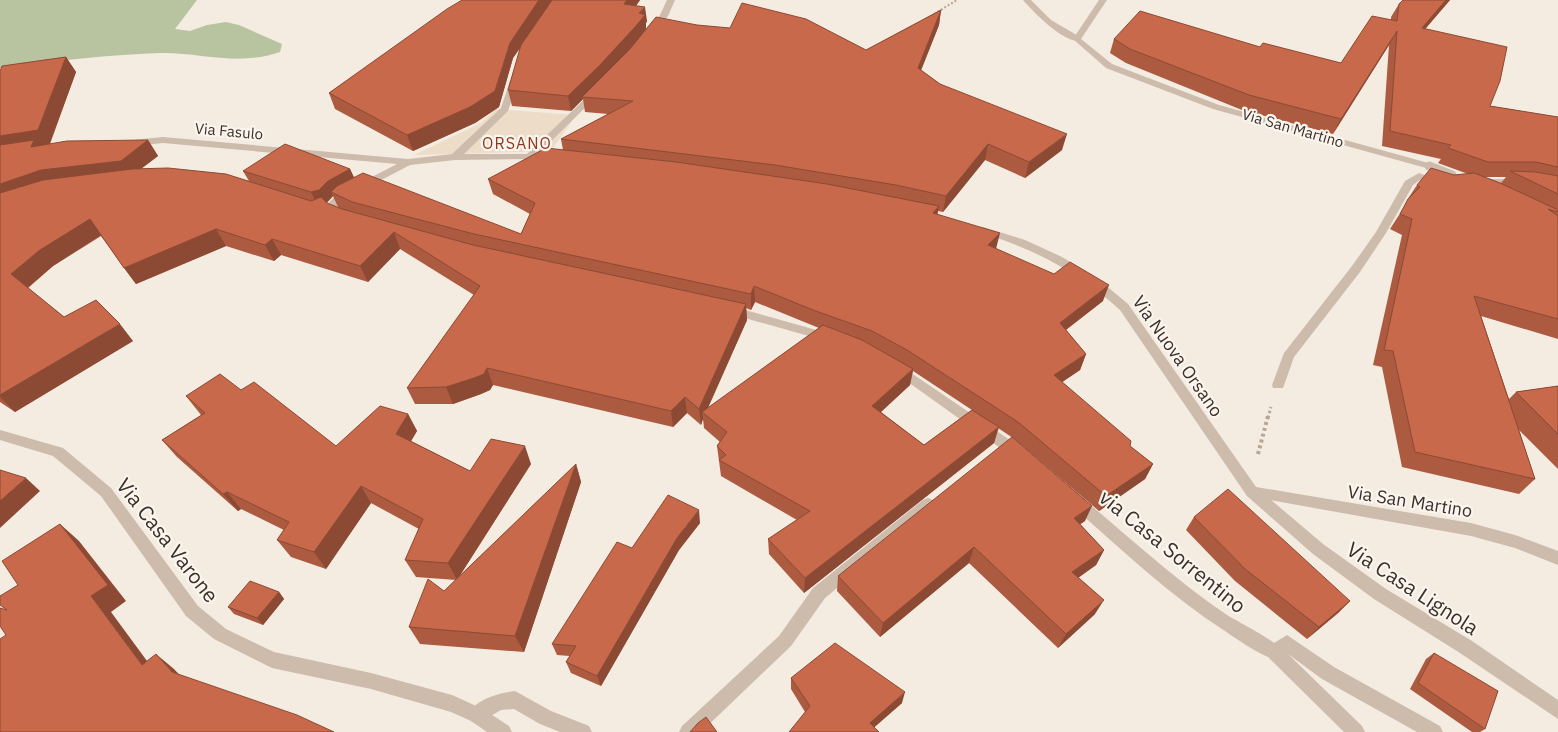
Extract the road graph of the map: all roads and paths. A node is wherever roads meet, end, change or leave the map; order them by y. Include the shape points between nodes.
1 (671, 0) edge
2 (958, 0) edge
3 (1027, 0) edge
4 (1103, 0) edge
5 (928, 17) edge
6 (1077, 38) junction
7 (643, 42) edge
8 (517, 68) edge
9 (602, 86) edge
10 (125, 144) edge
11 (455, 157) junction
12 (530, 157) junction
13 (549, 159) edge
14 (408, 162) junction
15 (1533, 184) edge
16 (1492, 191) edge
17 (319, 212) edge
18 (969, 226) edge
19 (718, 307) edge
20 (841, 342) edge
21 (891, 365) edge
22 (1278, 385) joint
23 (0, 435) edge
24 (1007, 443) junction
25 (992, 455) edge
26 (1029, 462) edge
27 (1233, 466) junction
28 (1252, 492) junction
29 (1066, 493) edge
30 (939, 496) edge
31 (1558, 558) edge
32 (1275, 652) junction
33 (1558, 710) edge
34 (477, 715) junction
35 (503, 732) edge
36 (582, 732) edge
37 (688, 732) edge
38 (1356, 732) edge
39 (1434, 732) edge

1 - 7 street via 664,16
2 - 5 path
3 - 6 street, Via San Martino via 1048,22
4 - 6 street
6 - 16 street, Via San Martino, bridge via 1109,66 1216,107 1429,166
8 - 11 street via 505,109
9 - 12 street
10 - 14 street, Via Fasulo via 163,140
11 - 12 street, Via Fasulo
11 - 14 street, Via Fasulo
12 - 13 street
14 - 17 street via 340,198 334,211
15 - 22 street via 1470,182 1444,185 1419,176 1409,183 1381,233 1288,356
18 - 27 street, Via Nuova Orsano via 1037,250 1075,268 1104,288 1124,307
19 - 20 street
21 - 24 street
22 - 27 path via 1257,457
23 - 34 street, Via Casa Varone via 58,452 106,492 192,610 220,634 272,660 371,681 452,704
24 - 25 street
24 - 26 street
27 - 28 street, Via Nuova Orsano
28 - 31 street, Via San Martino via 1468,528
28 - 33 street, Via Casa Lignola via 1318,550
29 - 32 street, via Casa Sorrentino via 1174,586 1243,636
30 - 37 street via 819,593 785,641
32 - 38 street, via Casa Sorrentino
32 - 39 street via 1287,642 1328,673
34 - 35 street, Via Casa Varone
34 - 36 street via 499,702 515,700 546,718

